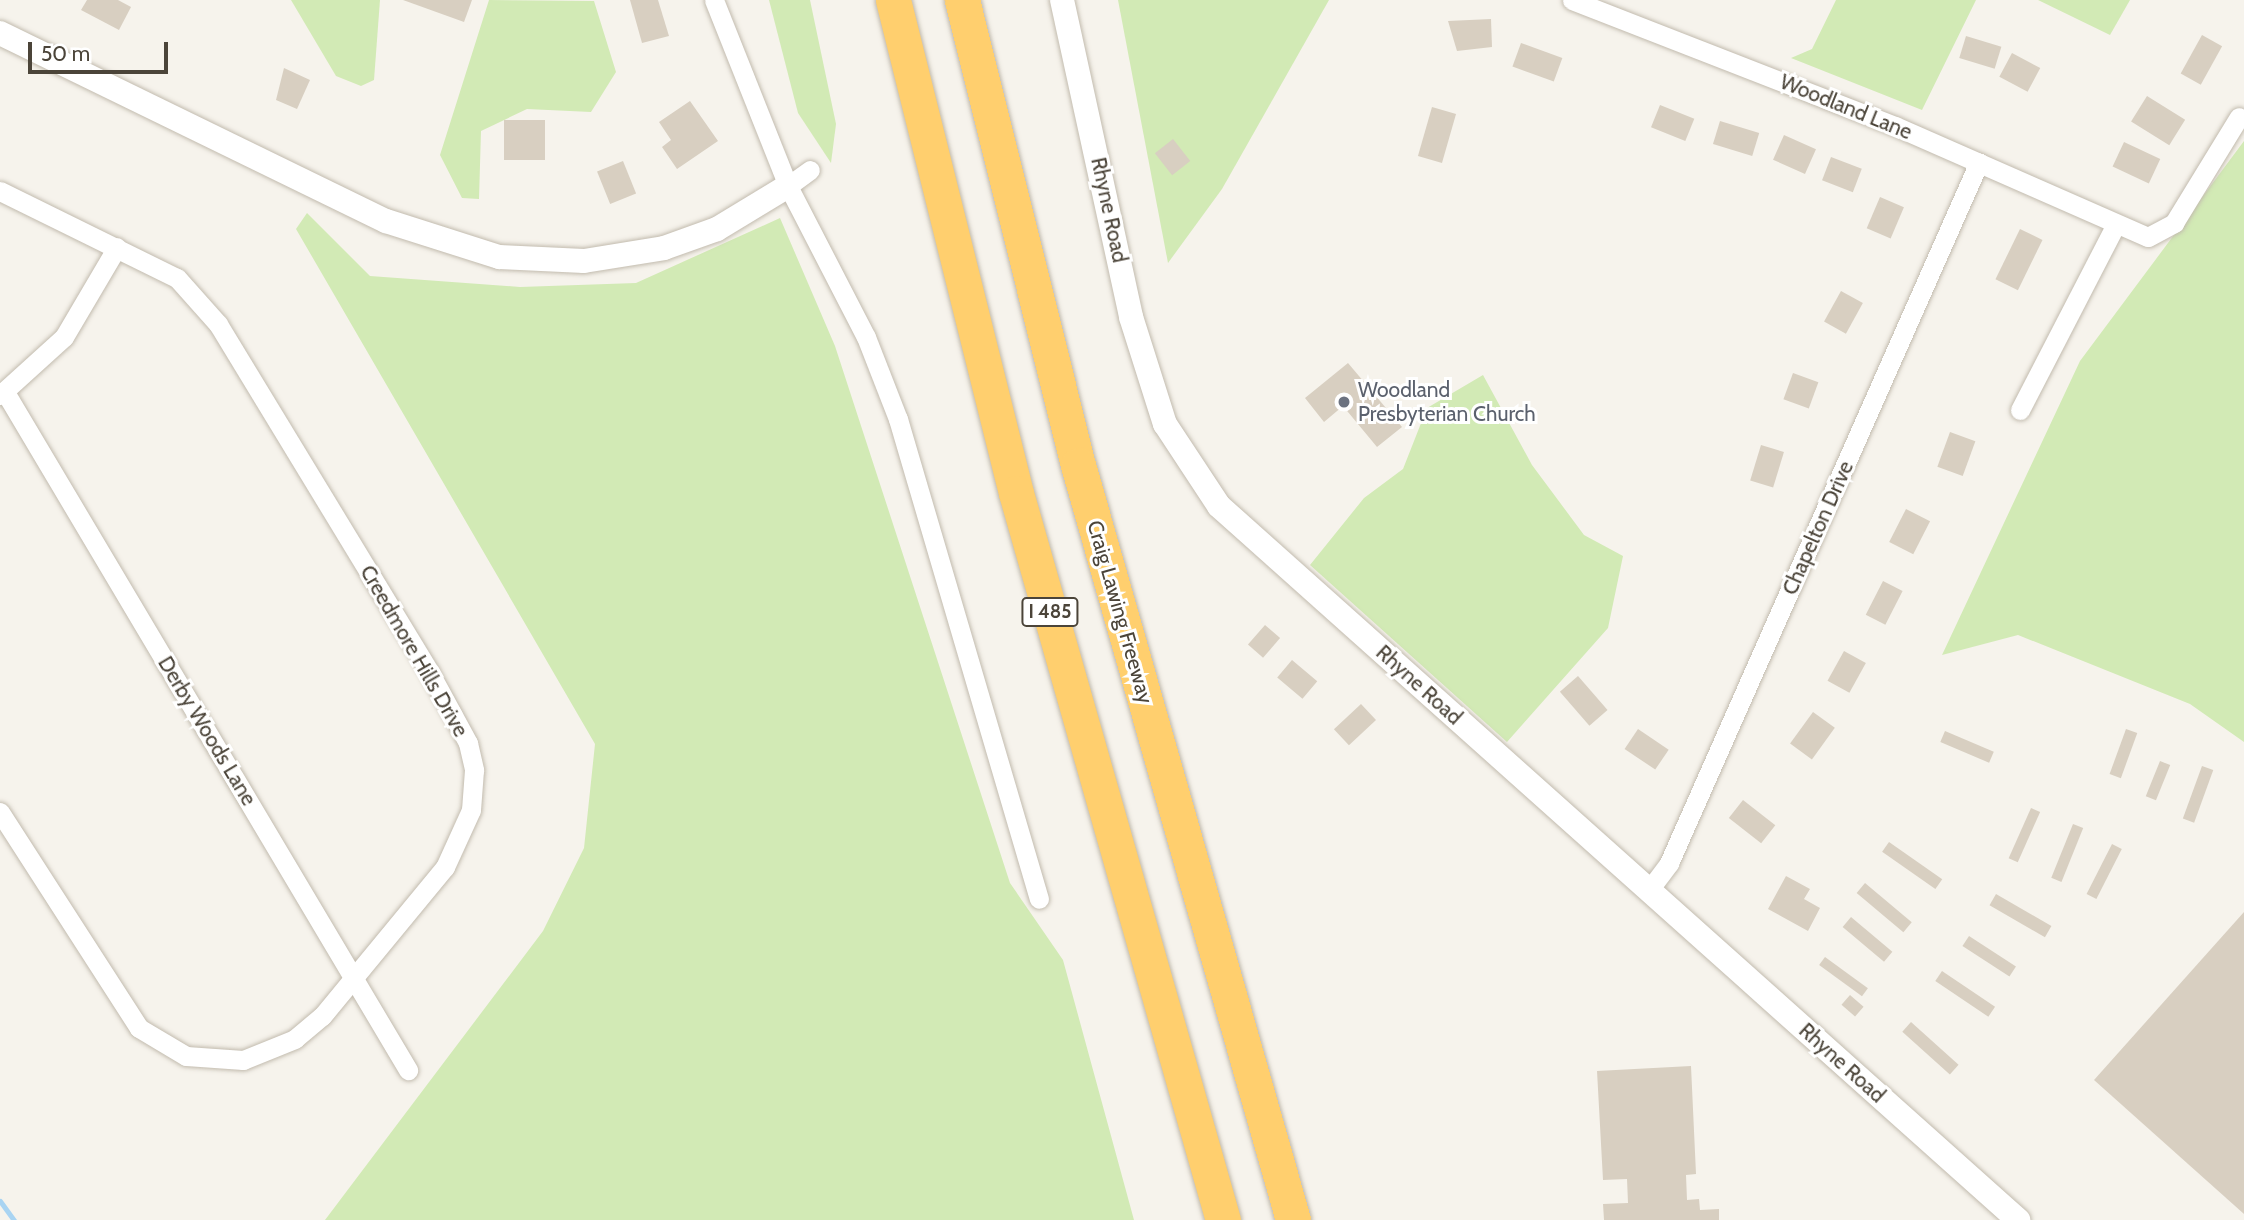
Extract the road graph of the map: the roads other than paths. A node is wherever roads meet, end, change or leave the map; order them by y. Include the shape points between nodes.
1 (715, 0) edge
2 (894, 0) edge
3 (962, 0) edge
4 (1062, 0) edge
5 (1572, 0) edge
6 (0, 33) edge
7 (2239, 117) dead end
8 (1979, 162) junction
9 (810, 170) dead end
10 (788, 186) junction
11 (0, 191) edge
12 (2116, 224) junction
13 (117, 247) junction
14 (2, 393) edge
15 (2020, 410) dead end
16 (0, 812) edge
17 (1649, 890) junction
18 (1039, 898) dead end
19 (354, 976) junction
20 (408, 1070) dead end
21 (1223, 1220) edge
22 (1293, 1220) edge
23 (2018, 1220) edge

1 - 10 street
2 - 21 highway, I 485 via 1016,493
3 - 22 highway, Craig Lawing Freeway via 1078,465
4 - 17 street, Rhyne Road via 1131,317 1165,424 1219,506
5 - 8 street, Woodland Lane
6 - 10 street via 425,237 543,262 664,248 717,229
7 - 12 street, Woodland Lane via 2165,232 2148,237
8 - 12 street, Woodland Lane
8 - 17 street, Chapelton Drive via 1669,863
9 - 10 street
10 - 18 street via 866,337 898,419
11 - 13 street, Creedmore Hills Drive
12 - 15 street
13 - 14 street via 64,337
13 - 19 street, Creedmore Hills Drive via 177,278 218,324 468,743 474,770 462,839
14 - 19 street, Derby Woods Lane
16 - 19 street, Creedmore Hills Drive via 119,1007 174,1051 214,1061 272,1052 321,1016
17 - 23 street, Rhyne Road
19 - 20 street, Derby Woods Lane

